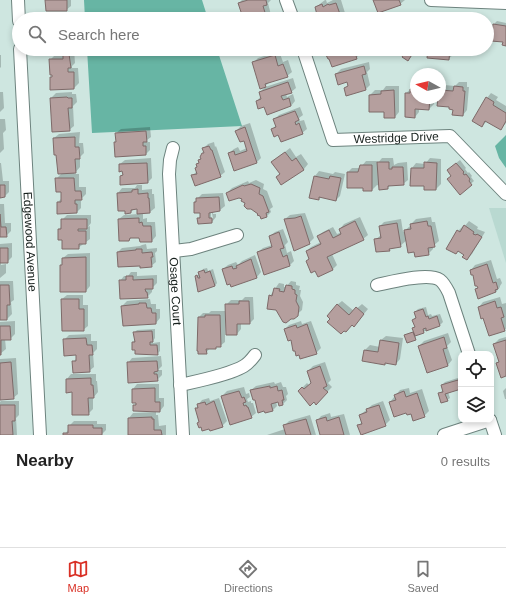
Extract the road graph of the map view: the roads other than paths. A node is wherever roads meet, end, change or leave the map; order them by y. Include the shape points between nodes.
1 (18, 0) edge
2 (286, 0) edge
3 (432, 0) edge
4 (506, 3) edge
5 (19, 12) edge
6 (290, 12) edge
7 (20, 56) edge
8 (305, 56) edge
9 (173, 148) dead end
10 (506, 194) edge
11 (237, 235) dead end
12 (174, 251) junction
13 (377, 285) dead end
14 (468, 351) edge
15 (255, 355) dead end
16 (180, 384) junction
17 (481, 423) edge
18 (491, 423) edge
19 (40, 435) edge
20 (183, 435) edge
21 (444, 435) edge
22 (495, 435) edge

1 - 5 street
2 - 6 street
3 - 4 street
7 - 19 street, Edgewood Avenue
8 - 10 street, Westridge Drive via 333,140 450,136
9 - 12 street, Osage Court via 169,174
11 - 12 street
12 - 16 street, Osage Court
13 - 14 street via 424,277 440,280 449,293
15 - 16 street via 240,368
16 - 20 street, Osage Court
17 - 21 street
18 - 22 street

